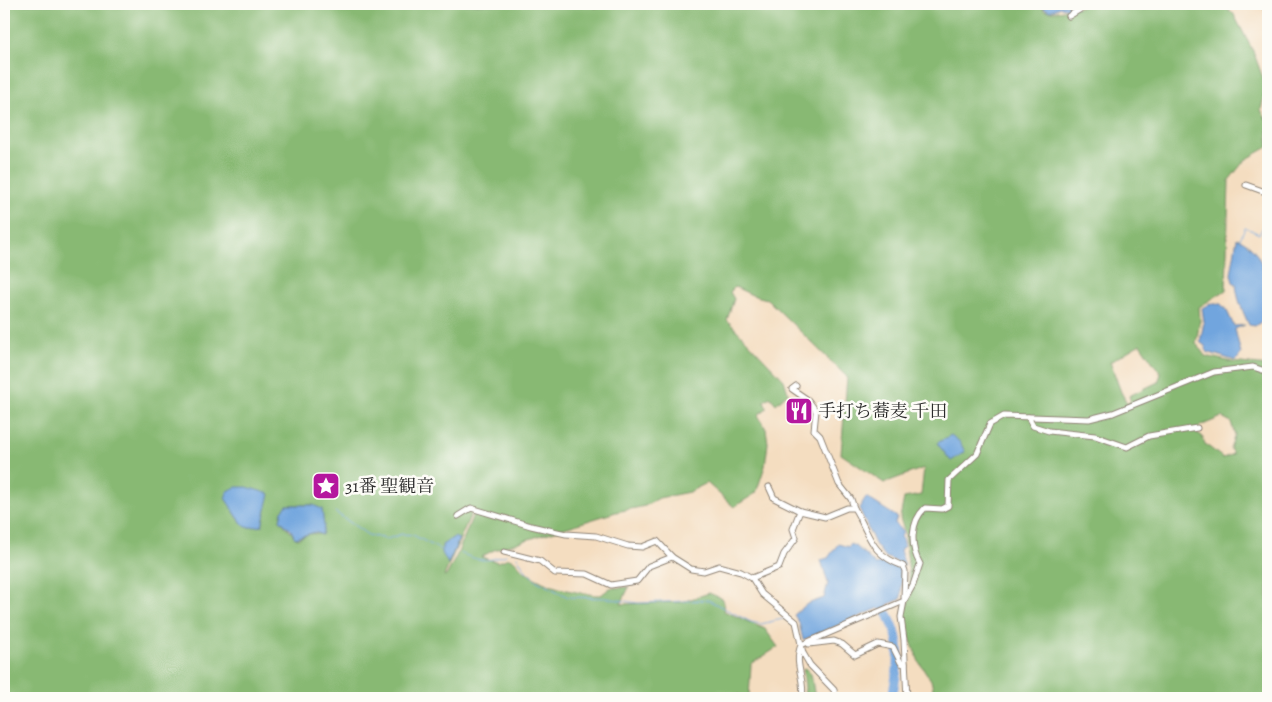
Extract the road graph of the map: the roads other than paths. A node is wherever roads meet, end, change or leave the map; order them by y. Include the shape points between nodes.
1 (1089, 4) edge
2 (1265, 4) edge
3 (1268, 8) edge
4 (1069, 16) dead end
5 (1246, 185) dead end
6 (1268, 193) edge
7 (1268, 372) edge
8 (796, 386) dead end
9 (1028, 417) junction
10 (1197, 428) dead end
11 (769, 487) dead end
12 (854, 508) junction
13 (800, 511) junction
14 (458, 516) dead end
15 (504, 552) dead end
16 (672, 557) junction
17 (752, 578) junction
18 (904, 601) junction
19 (801, 645) junction
20 (905, 664) junction
21 (676, 698) edge
22 (703, 698) edge
23 (730, 698) edge
24 (747, 698) edge
25 (802, 698) edge
26 (836, 698) edge
27 (907, 698) edge

1 - 4 street
2 - 3 main road
5 - 6 street
7 - 9 street via 1253,367 1214,372 1113,413 1089,419
8 - 12 street via 792,390 808,400 816,411 814,430 820,436 839,484
9 - 10 street via 1034,426 1049,431 1095,436 1127,447 1149,436
9 - 18 street via 1009,415 994,420 977,454 948,480 948,506 925,508 920,513 913,533 914,553 920,564
11 - 13 street via 774,498
12 - 13 street via 826,517
12 - 18 street via 873,546 884,558 903,566
13 - 17 street via 793,529 796,538 779,567
14 - 16 street via 471,508 531,526 566,534 596,536 628,546 642,547 658,541
15 - 16 street via 540,561 555,573 588,574 611,585 637,582 649,566
16 - 17 street via 695,570 719,566
17 - 19 street via 762,594 791,616 798,626
18 - 19 street
18 - 20 street via 901,616
19 - 20 street via 834,641 854,655 878,644 893,647 901,663
19 - 25 street via 796,658 803,687
19 - 26 street via 810,665 834,690
20 - 27 street
21 - 22 street
23 - 24 street

